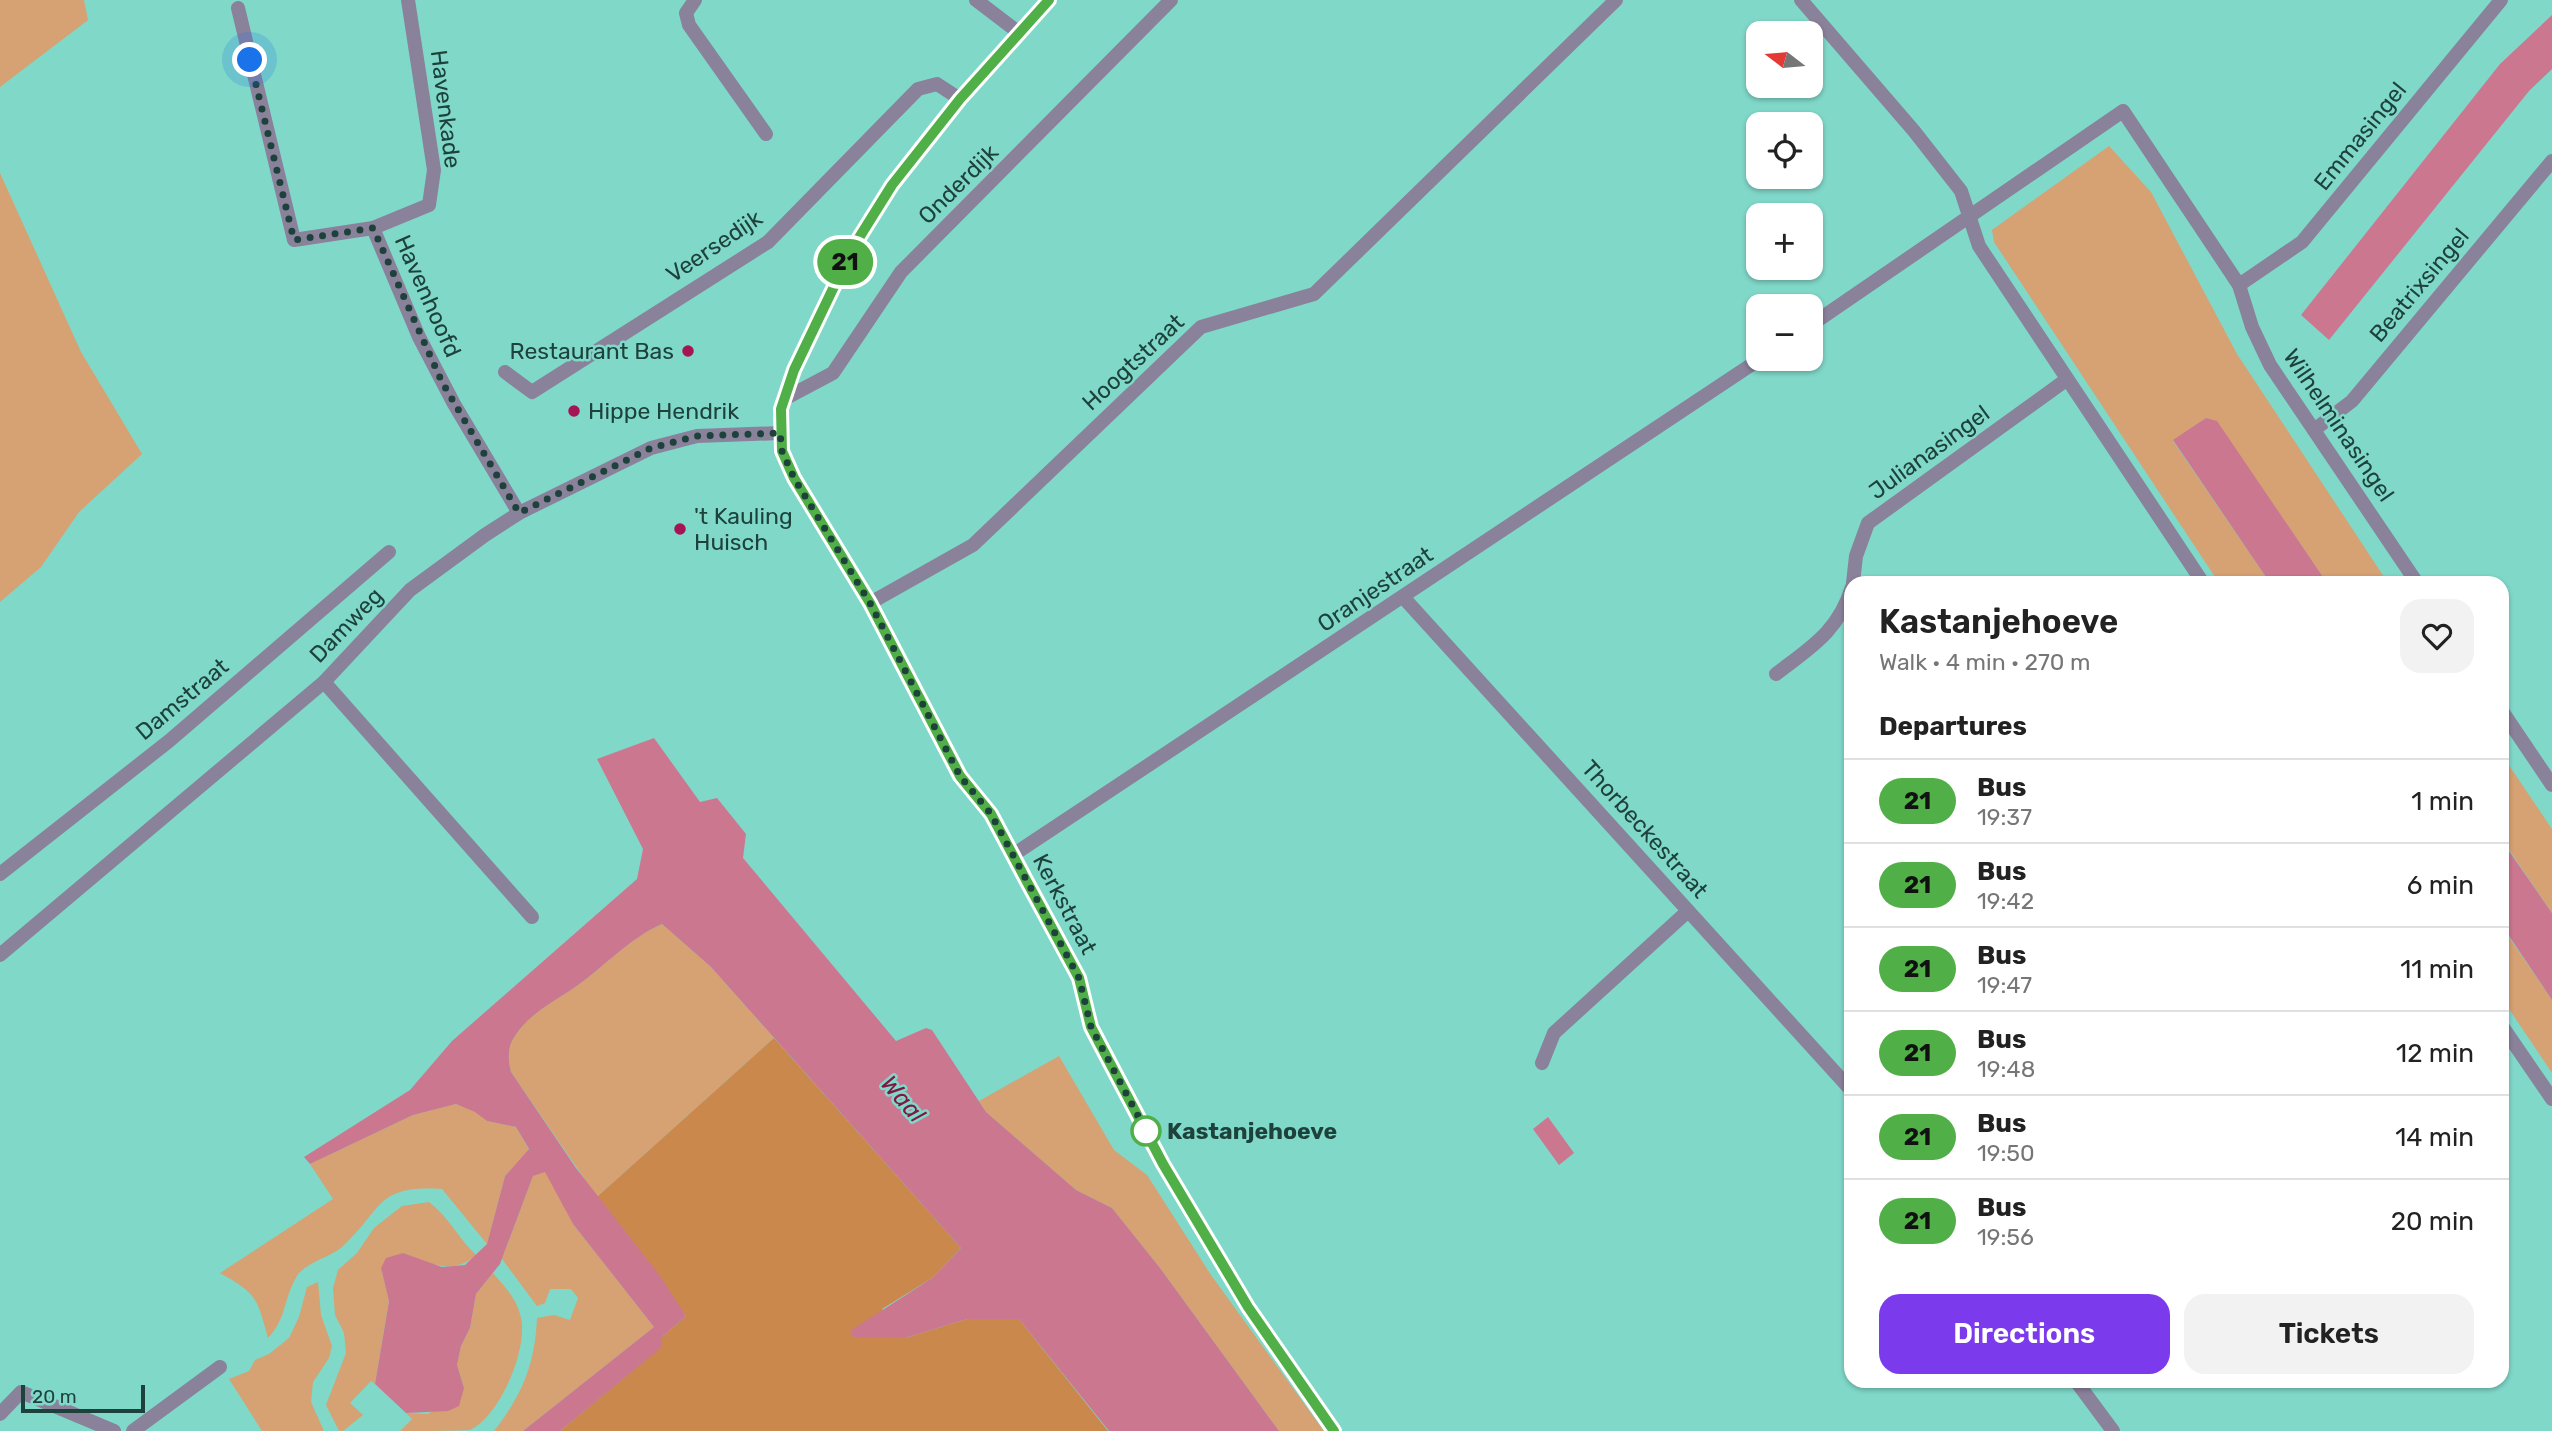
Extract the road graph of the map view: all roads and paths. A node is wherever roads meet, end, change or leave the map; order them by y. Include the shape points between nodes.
1 (408, 0) edge
2 (695, 0) edge
3 (976, 0) edge
4 (1049, 0) edge
5 (1171, 0) edge
6 (1616, 0) edge
7 (1801, 0) edge
8 (2501, 0) edge
9 (238, 8) dead end
10 (1018, 32) junction
11 (960, 99) junction
12 (766, 134) dead end
13 (2552, 161) edge
14 (1969, 219) junction
15 (373, 228) junction
16 (2239, 285) junction
17 (1823, 317) edge
18 (1746, 368) edge
19 (506, 372) dead end
20 (2066, 380) junction
21 (784, 399) junction
22 (2314, 430) junction
23 (780, 433) junction
24 (519, 513) junction
25 (389, 552) dead end
26 (1853, 576) edge
27 (2198, 576) edge
28 (2412, 576) edge
29 (1404, 597) junction
30 (870, 603) junction
31 (1844, 606) edge
32 (1776, 674) dead end
33 (324, 681) junction
34 (2509, 721) edge
35 (2552, 785) edge
36 (1013, 855) junction
37 (0, 874) edge
38 (1688, 911) junction
39 (532, 916) dead end
40 (0, 955) edge
41 (2509, 1036) edge
42 (1542, 1063) dead end
43 (1844, 1082) edge
44 (2552, 1099) edge
45 (220, 1367) dead end
46 (2081, 1388) edge
47 (0, 1413) edge
48 (114, 1431) edge
49 (133, 1431) edge
50 (1334, 1431) edge
51 (2113, 1431) edge

1 - 15 street, Havenkade via 434,170 429,205
2 - 12 street via 686,13 689,25
3 - 10 street
4 - 10 main road
5 - 21 street, Onderdijk via 901,272 833,373
6 - 30 street, Hoogtstraat via 1314,294 1201,327 973,545
7 - 14 street via 1961,191
8 - 16 street, Emmasingel via 2302,242
9 - 15 street, Havenhoofd via 294,240
10 - 11 main road
11 - 19 street, Veersedijk via 937,85 918,89 768,242 531,392
11 - 21 main road via 892,185 852,249 815,322
13 - 22 street, Beatrixsingel via 2352,401
14 - 16 street, Wilhelminasingel via 2123,111
14 - 17 street
14 - 20 street via 1979,246
15 - 24 street, Havenhoofd via 442,382
16 - 22 street, Wilhelminasingel via 2270,365
18 - 29 street, Oranjestraat
20 - 26 street, Julianasingel via 1868,523
20 - 27 street
21 - 23 main road
22 - 28 street, Wilhelminasingel
23 - 24 street, Damweg via 697,436 651,448
23 - 30 main road, Kerkstraat via 794,478
24 - 33 street, Damweg via 411,590
25 - 37 street, Damstraat via 169,741
29 - 36 street, Oranjestraat
29 - 38 street, Thorbeckestraat
30 - 36 main road, Kerkstraat via 960,776 991,814
31 - 32 street, Julianasingel via 1827,635
33 - 39 street
33 - 40 street, Damweg
34 - 35 street
36 - 50 main road, Kerkstraat via 1079,978 1091,1027 1163,1164 1248,1307
38 - 42 street via 1555,1033
38 - 43 street, Thorbeckestraat
41 - 44 street
45 - 49 street
46 - 51 street
47 - 48 street via 21,1392

